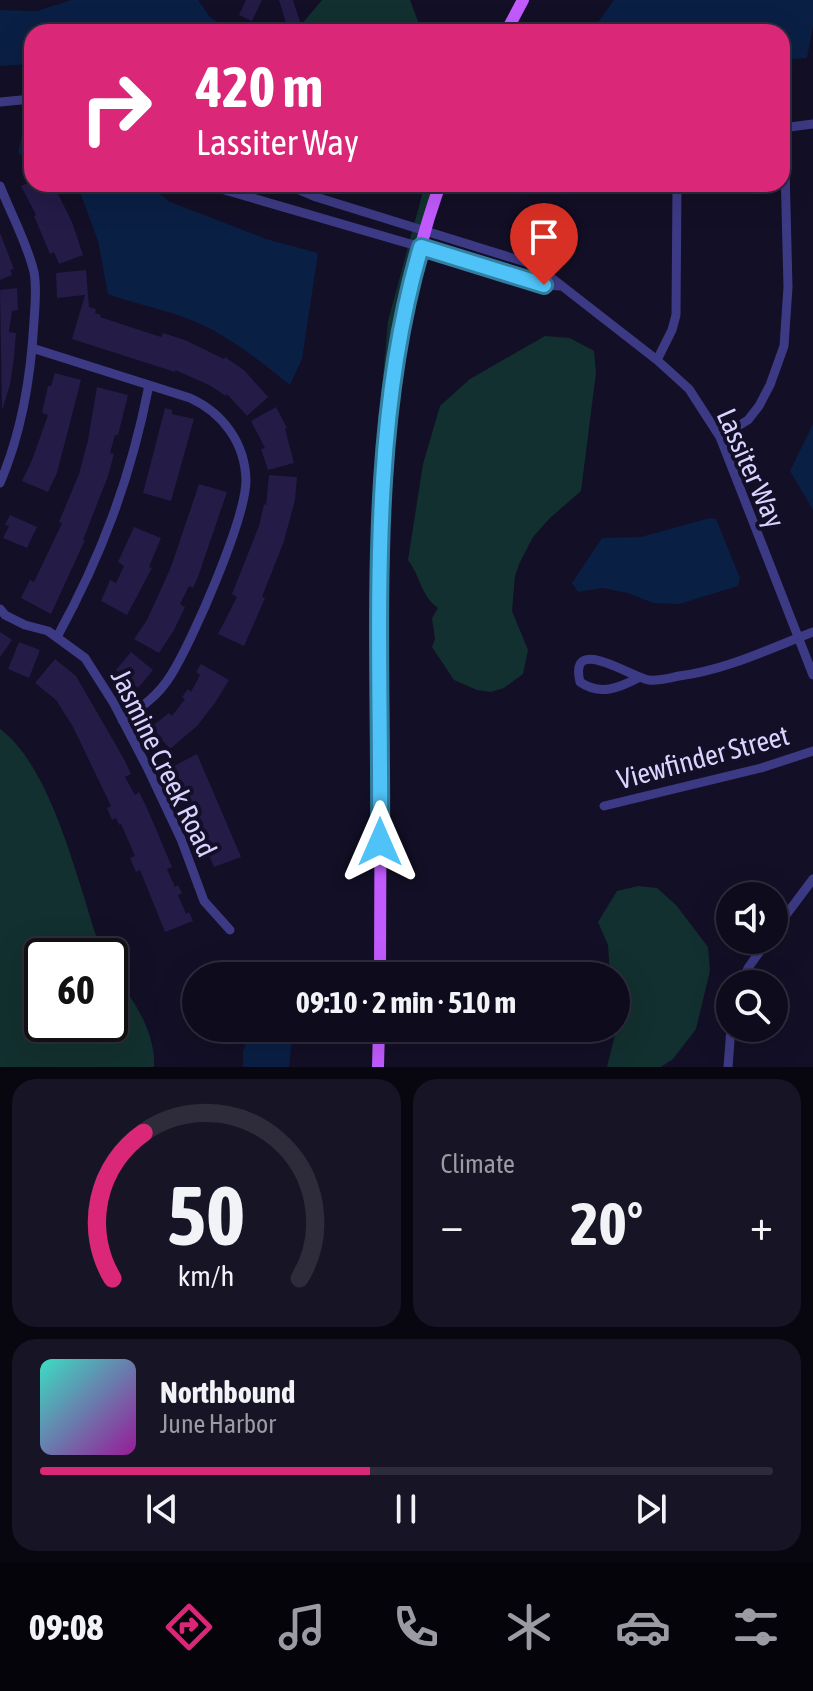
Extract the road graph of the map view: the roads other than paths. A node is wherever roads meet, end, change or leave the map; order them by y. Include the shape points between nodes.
1 (523, 0) edge
2 (510, 24) edge
3 (24, 100) edge
4 (0, 102) edge
5 (813, 124) edge
6 (790, 127) edge
7 (0, 186) edge
8 (231, 192) edge
9 (304, 192) edge
10 (437, 192) edge
11 (677, 192) edge
12 (785, 192) edge
13 (316, 197) junction
14 (311, 216) junction
15 (425, 231) junction
16 (421, 247) junction
17 (560, 286) junction
18 (32, 348) junction
19 (657, 360) junction
20 (149, 385) junction
21 (720, 437) junction
22 (0, 483) edge
23 (0, 609) edge
24 (813, 632) edge
25 (57, 637) junction
26 (798, 638) junction
27 (813, 675) edge
28 (638, 678) junction
29 (122, 720) junction
30 (813, 751) edge
31 (604, 806) dead end
32 (813, 879) edge
33 (788, 912) edge
34 (230, 930) dead end
35 (380, 962) edge
36 (379, 1042) edge
37 (730, 1042) edge
38 (378, 1067) edge
39 (728, 1067) edge

1 - 2 main road
3 - 4 street
5 - 6 street
7 - 18 street via 34,274
8 - 14 street, Lassiter Way
9 - 13 street, Lassiter Way
10 - 15 main road
11 - 19 street via 676,315
12 - 21 street via 784,346 759,406 748,420
13 - 14 street
13 - 15 street, Lassiter Way
14 - 16 street, Lassiter Way
15 - 16 main road
15 - 17 street, Lassiter Way via 535,265
16 - 17 street, Lassiter Way
16 - 35 main road via 396,357 383,483
17 - 19 street, Lassiter Way
18 - 20 street
18 - 22 street via 16,437
19 - 21 street, Lassiter Way via 689,389
20 - 25 street via 123,491 101,551
20 - 29 street via 208,406 236,439 246,481 212,590 172,673 145,706
21 - 26 street, Lassiter Way
23 - 25 street, Jasmine Creek Road
24 - 26 street
25 - 29 street, Jasmine Creek Road via 85,658
26 - 27 street, Lassiter Way
26 - 28 street via 703,673
28 - 28 street via 596,659 586,659 578,673 580,682 601,691
29 - 34 street, Jasmine Creek Road via 181,839 204,901
30 - 31 street, Viewfinder Street
32 - 33 street
36 - 38 main road
37 - 39 street

